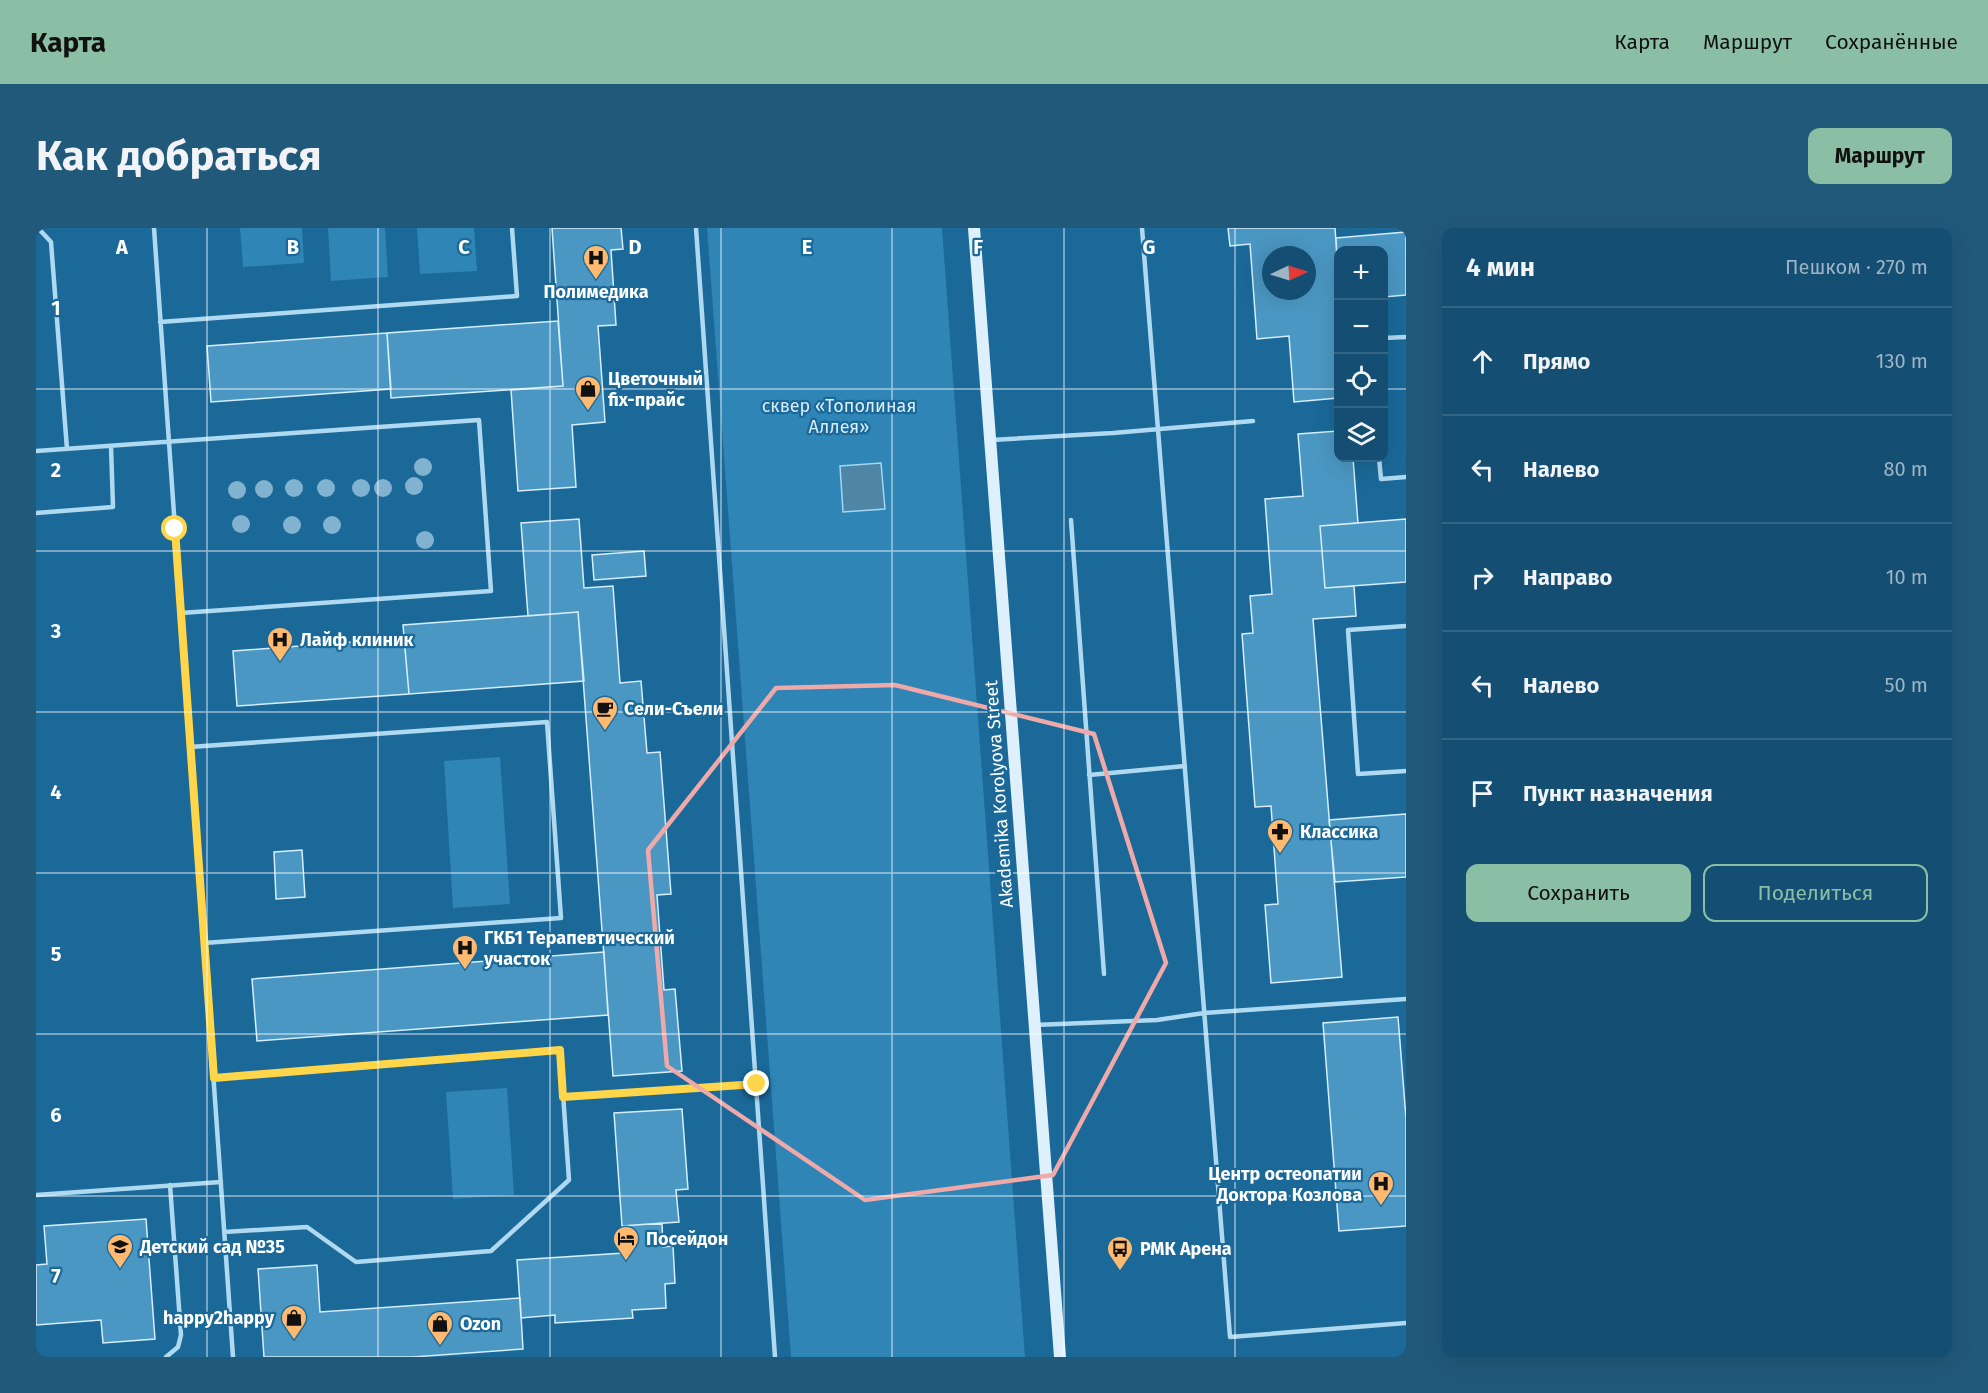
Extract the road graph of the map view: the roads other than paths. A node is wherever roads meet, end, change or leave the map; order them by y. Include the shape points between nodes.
1 (38, 228) edge
2 (154, 228) edge
3 (512, 228) edge
4 (696, 228) edge
5 (974, 228) edge
6 (1142, 228) edge
7 (160, 322) junction
8 (1406, 337) edge
9 (1388, 338) edge
10 (1253, 421) dead end
11 (1158, 428) junction
12 (990, 440) junction
13 (169, 442) junction
14 (111, 446) junction
15 (67, 449) junction
16 (36, 451) edge
17 (1379, 462) edge
18 (1406, 477) edge
19 (36, 513) edge
20 (1071, 520) dead end
21 (181, 613) junction
22 (1406, 626) edge
23 (190, 747) junction
24 (1185, 766) junction
25 (1406, 771) edge
26 (1089, 775) junction
27 (204, 944) junction
28 (1104, 974) dead end
29 (1406, 999) edge
30 (1204, 1013) junction
31 (1035, 1025) junction
32 (214, 1078) junction
33 (757, 1084) junction
34 (563, 1097) junction
35 (221, 1182) junction
36 (170, 1185) junction
37 (36, 1195) edge
38 (224, 1232) junction
39 (1406, 1323) edge
40 (166, 1357) edge
41 (233, 1357) edge
42 (775, 1357) edge
43 (1060, 1357) edge

1 - 15 lane via 51,242
2 - 7 lane
3 - 7 lane via 517,296
4 - 33 lane
5 - 12 street, Akademika Korolyova Street
6 - 11 lane
7 - 13 lane
8 - 9 lane
10 - 11 lane
11 - 12 lane
11 - 24 lane
12 - 31 street, Akademika Korolyova Street
13 - 14 lane
13 - 21 lane
13 - 21 lane via 479,420 491,591
14 - 15 lane
14 - 19 lane via 113,507
15 - 16 lane
17 - 18 lane via 1381,478
20 - 26 lane
21 - 23 lane
22 - 25 lane via 1348,630 1358,774
23 - 27 lane
23 - 27 lane via 547,722 549,745 561,918
24 - 26 lane
24 - 30 lane
26 - 28 lane
27 - 32 lane
29 - 30 lane
30 - 31 lane via 1157,1020
30 - 39 lane via 1230,1337
31 - 43 street, Akademika Korolyova Street
32 - 34 lane via 560,1050
32 - 35 lane
33 - 34 lane
33 - 42 lane
34 - 38 lane via 569,1180 492,1251 356,1262 307,1227
35 - 36 lane
35 - 38 lane
36 - 37 lane
36 - 40 lane via 181,1335 178,1347
38 - 41 lane

